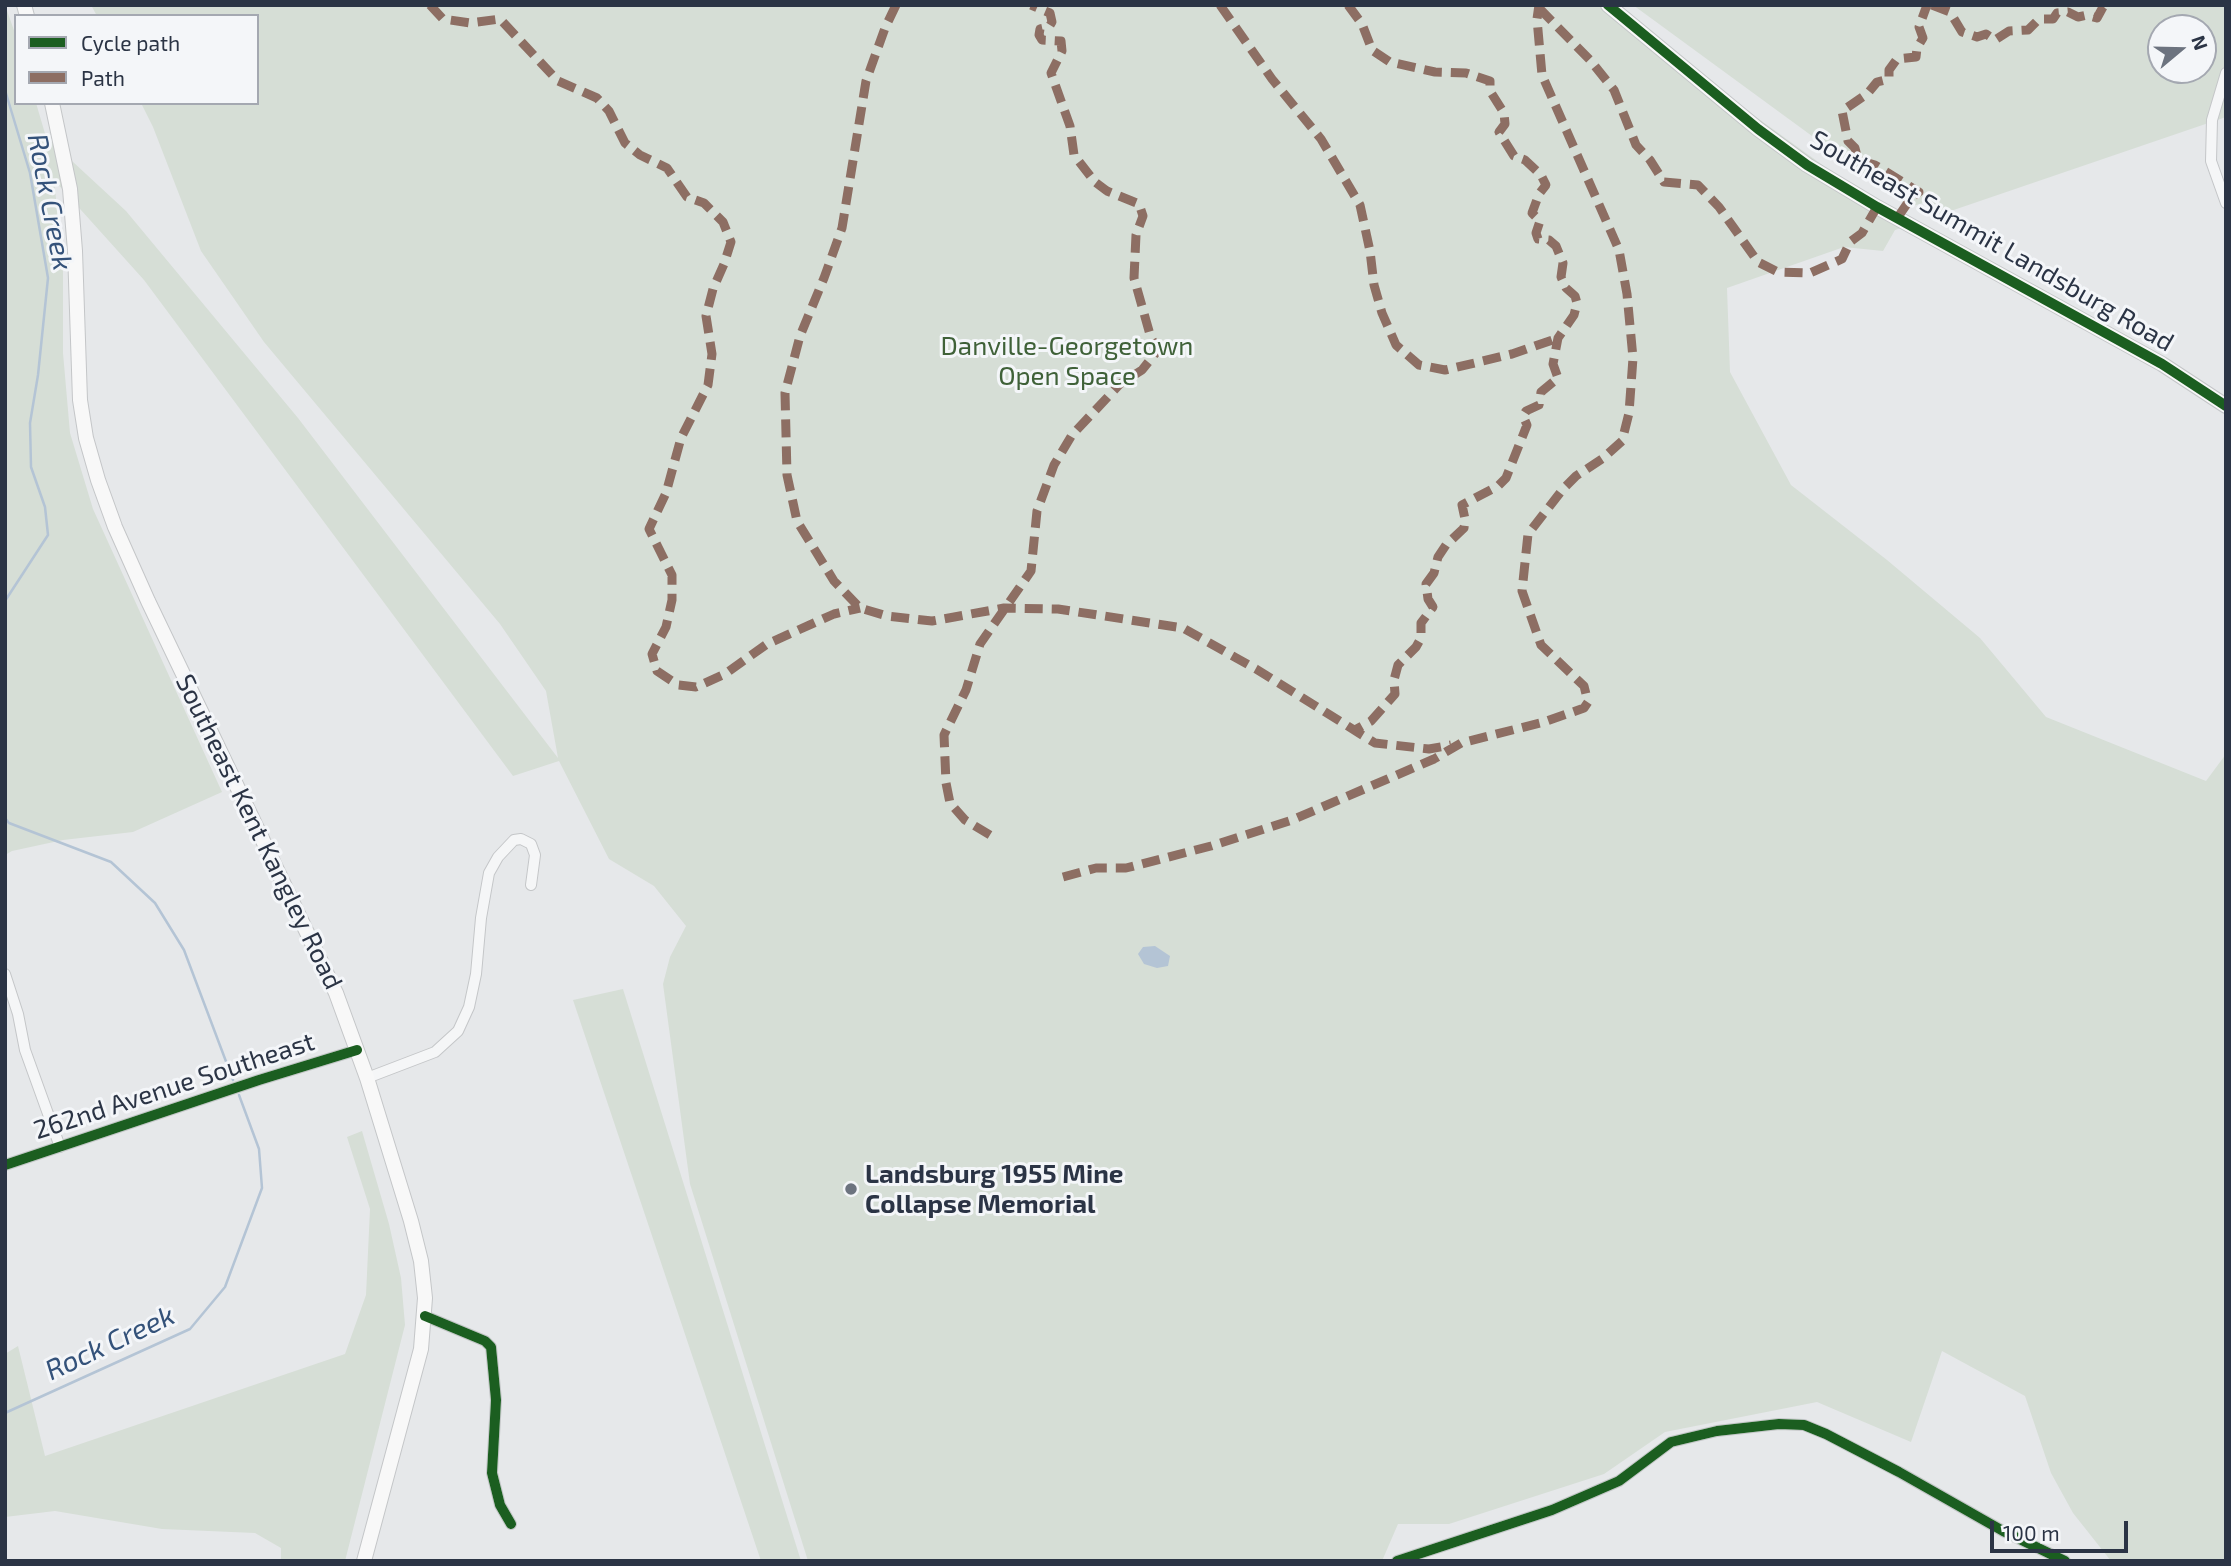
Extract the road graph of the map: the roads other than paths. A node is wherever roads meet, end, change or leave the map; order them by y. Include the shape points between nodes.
1 (1608, 5) edge
2 (2226, 73) edge
3 (52, 105) edge
4 (2226, 202) edge
5 (2226, 406) edge
6 (531, 885) dead end
7 (5, 974) edge
8 (357, 1050) junction
9 (367, 1078) junction
10 (60, 1147) junction
11 (5, 1166) edge
12 (425, 1316) junction
13 (511, 1524) dead end
14 (364, 1561) edge
15 (1397, 1561) edge
16 (2066, 1561) edge

1 - 5 main road, Southeast Summit Landsburg Road via 1764,134 1837,184 2162,364
2 - 4 street via 2212,120 2211,161
3 - 8 main road, Southeast Kent Kangley Road via 71,199 80,400 98,480 148,601 316,948
6 - 9 street via 535,855 531,844 514,840 489,873 470,1007 458,1031 435,1052
7 - 10 street via 25,1050
8 - 9 main road, Southeast Kent Kangley Road
8 - 10 street, 262nd Avenue Southeast
9 - 12 main road, Southeast Kent Kangley Road via 417,1243
10 - 11 street, 262nd Avenue Southeast
12 - 13 street via 491,1347 496,1399 492,1474 500,1505
12 - 14 main road, Southeast Kent Kangley Road via 421,1349
15 - 16 street via 1552,1510 1619,1480 1671,1442 1779,1424 1804,1425

